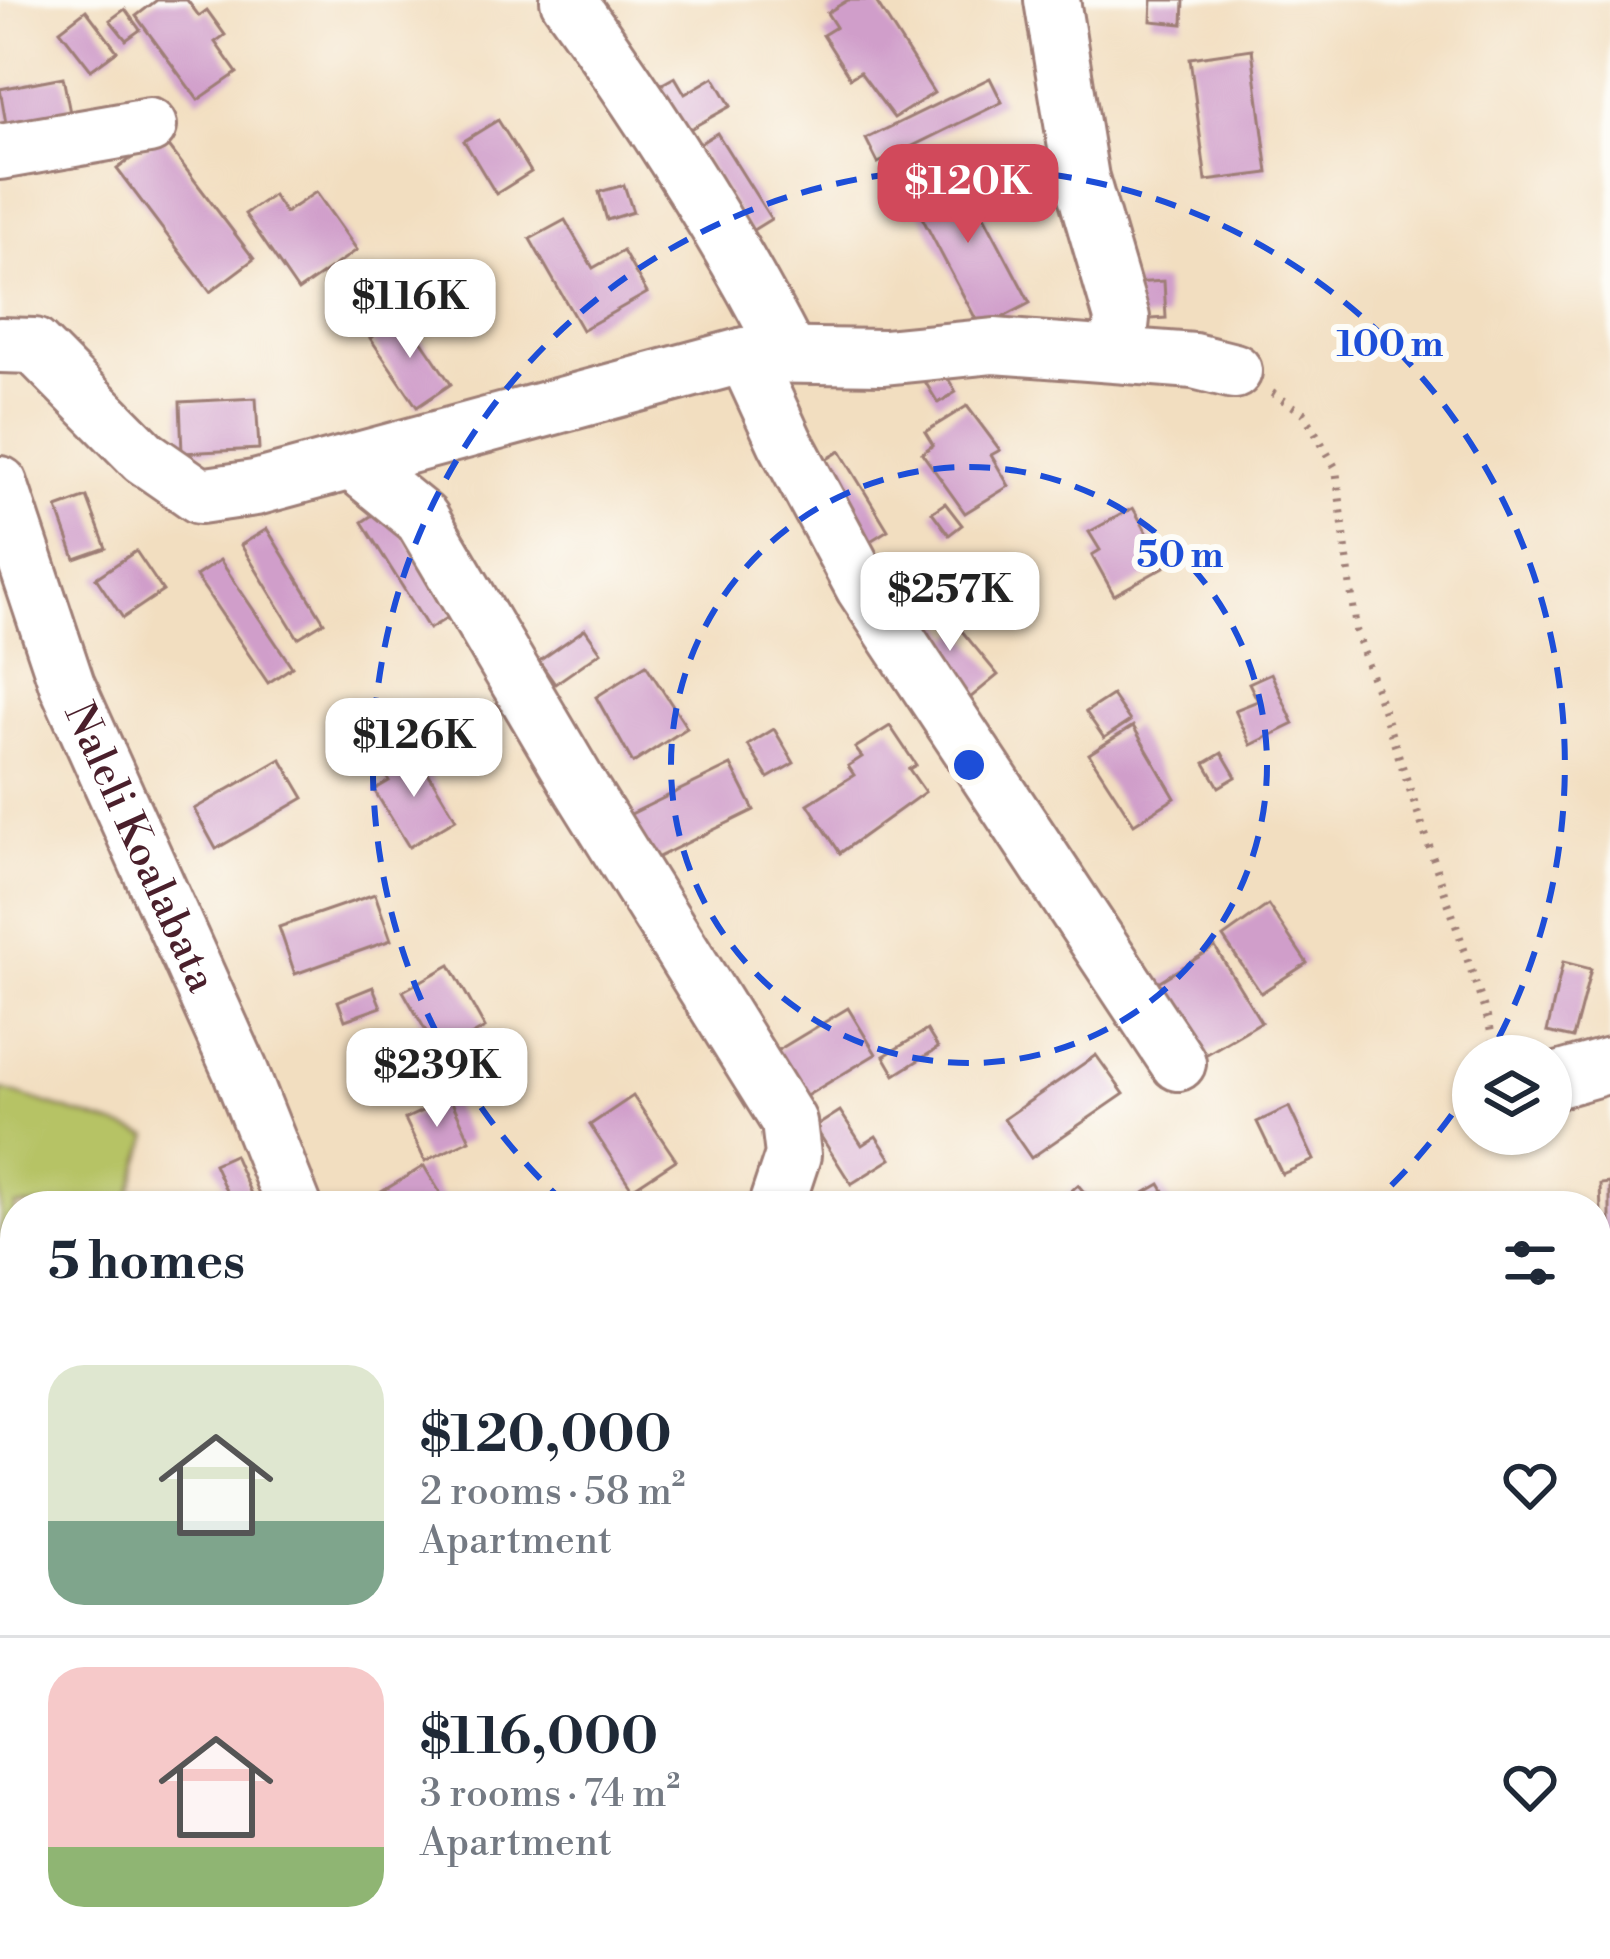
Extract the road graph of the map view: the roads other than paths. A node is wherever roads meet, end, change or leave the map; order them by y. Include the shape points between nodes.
1 (568, 0) edge
2 (1052, 0) edge
3 (149, 126) dead end
4 (0, 152) edge
5 (0, 345) edge
6 (1118, 353) junction
7 (766, 354) junction
8 (1234, 371) road end
9 (352, 462) junction
10 (0, 484) edge
11 (1178, 1064) dead end
12 (1610, 1065) edge
13 (1572, 1076) edge
14 (288, 1191) edge
15 (781, 1191) edge

1 - 7 street via 742,264
2 - 6 street via 1081,178 1122,318
3 - 4 street
5 - 9 street via 34,346 144,457 200,496
6 - 7 street via 994,346 884,357
6 - 8 street
7 - 9 street
7 - 11 street via 784,442 863,587
9 - 15 street via 422,519 789,1122 793,1155
10 - 14 street, Naleli Koalabata via 67,685
12 - 13 street

